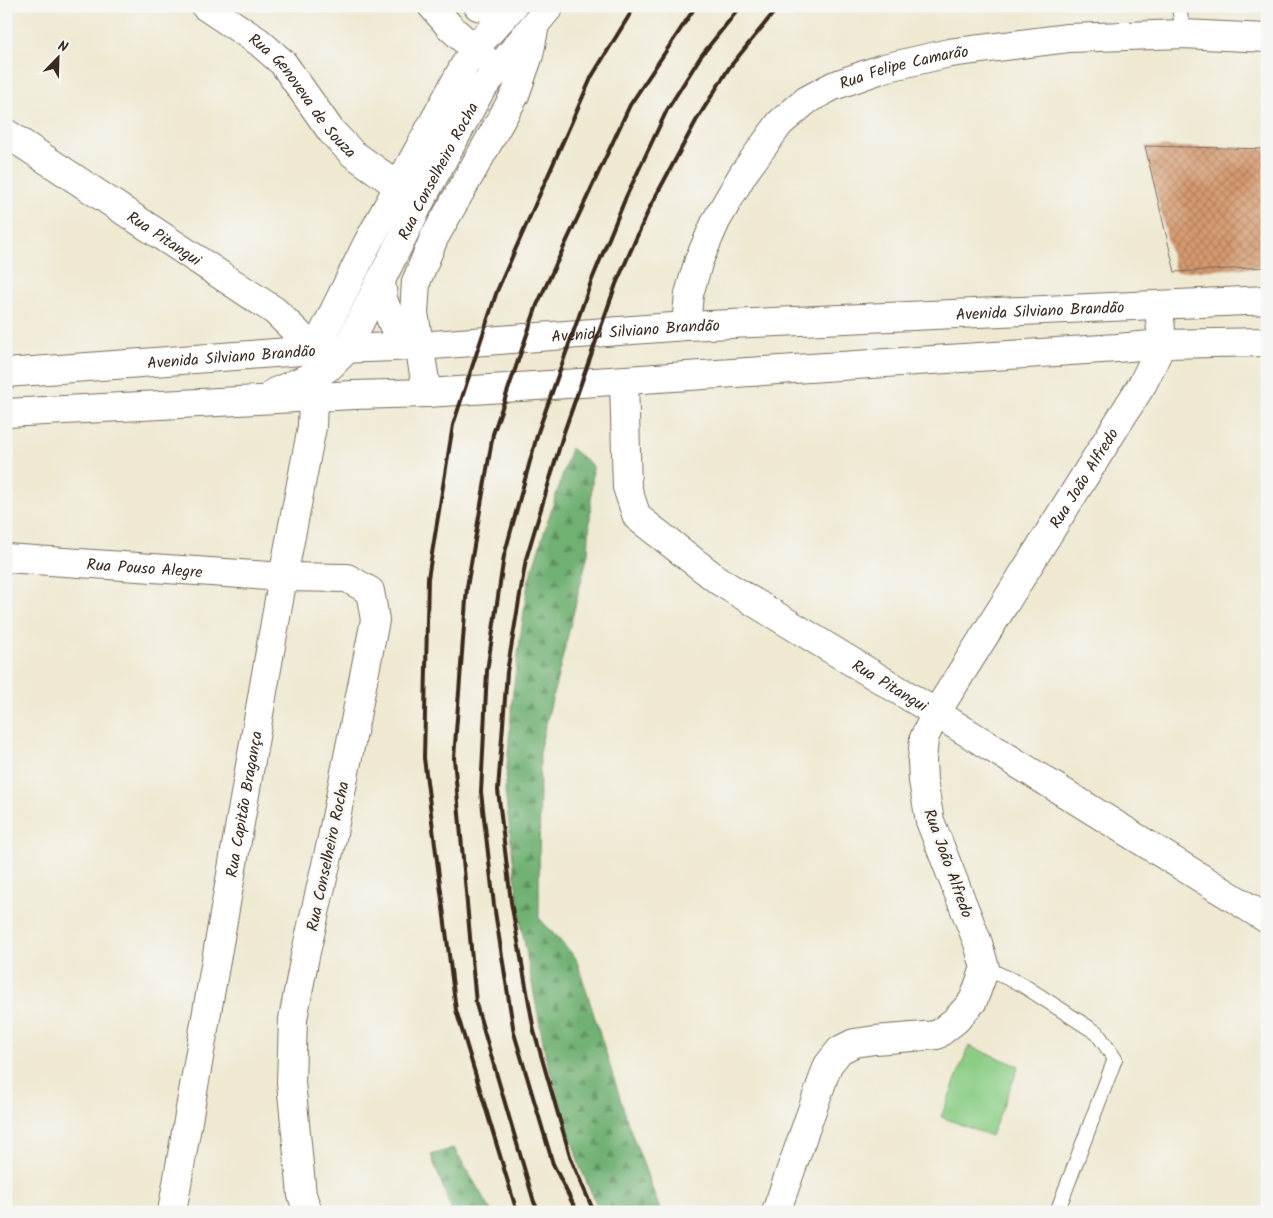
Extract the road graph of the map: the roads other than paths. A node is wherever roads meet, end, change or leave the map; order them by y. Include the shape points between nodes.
1 (205, 6) edge
2 (432, 6) edge
3 (478, 6) edge
4 (1179, 6) edge
5 (511, 8) edge
6 (540, 13) edge
7 (1183, 34) junction
8 (1267, 38) edge
9 (474, 49) junction
10 (496, 70) junction
11 (515, 95) junction
12 (6, 133) edge
13 (398, 186) junction
14 (381, 280) junction
15 (1267, 300) edge
16 (1158, 306) junction
17 (686, 326) junction
18 (1267, 342) edge
19 (1162, 344) junction
20 (419, 346) junction
21 (315, 350) junction
22 (346, 350) junction
23 (6, 373) edge
24 (624, 382) junction
25 (428, 393) junction
26 (313, 397) junction
27 (258, 400) junction
28 (6, 413) edge
29 (6, 558) edge
30 (283, 577) junction
31 (936, 713) junction
32 (1267, 919) edge
33 (985, 968) junction
34 (172, 1212) edge
35 (308, 1212) edge
36 (776, 1212) edge
37 (1057, 1212) edge

1 - 13 street, Rua Genoveva de Souza via 259,42 283,63 331,131 352,153
2 - 9 street
3 - 5 street
4 - 7 lane
5 - 9 street, Rua Conselheiro Rocha
6 - 10 street, Rua Conselheiro Rocha
6 - 11 street
7 - 8 street, Rua Felipe Camarão
7 - 17 street, Rua Felipe Camarão via 1068,38 949,53 884,68 833,86 806,100 780,123 743,174 716,221 689,294
9 - 10 street
9 - 13 street, Rua Conselheiro Rocha
10 - 11 street
10 - 14 street, Rua Conselheiro Rocha via 480,91
11 - 20 street via 434,238 416,282 414,312
12 - 21 street, Rua Pitangui via 275,311
13 - 21 street, Rua Conselheiro Rocha
14 - 20 street via 383,299 393,325
14 - 22 street, Rua Conselheiro Rocha
15 - 16 street, Avenida Silviano Brandão
16 - 17 street, Avenida Silviano Brandão
16 - 19 street
17 - 20 street, Avenida Silviano Brandão
18 - 19 street
19 - 24 street
19 - 31 street, Rua João Alfredo via 1143,383
20 - 22 street, Avenida Silviano Brandão
20 - 25 street
21 - 22 street, Avenida Silviano Brandão
21 - 23 street, Avenida Silviano Brandão
22 - 27 street, Rua Conselheiro Rocha via 318,374
24 - 25 street
24 - 31 street, Rua Pitangui via 627,487 637,518 719,581
25 - 26 street
26 - 27 street
26 - 30 street, Rua Capitão Bragança via 312,427
27 - 28 street
29 - 30 street, Rua Pouso Alegre
30 - 34 street, Rua Capitão Bragança
30 - 35 street, Rua Conselheiro Rocha via 347,578 370,592 375,620 293,1019 291,1082 302,1195
31 - 32 street, Rua Pitangui
31 - 33 street, Rua João Alfredo via 924,738 922,760 930,822
33 - 36 street via 973,1001 936,1035 854,1043 840,1050 828,1064
33 - 37 lane via 1021,984 1097,1034 1115,1059

